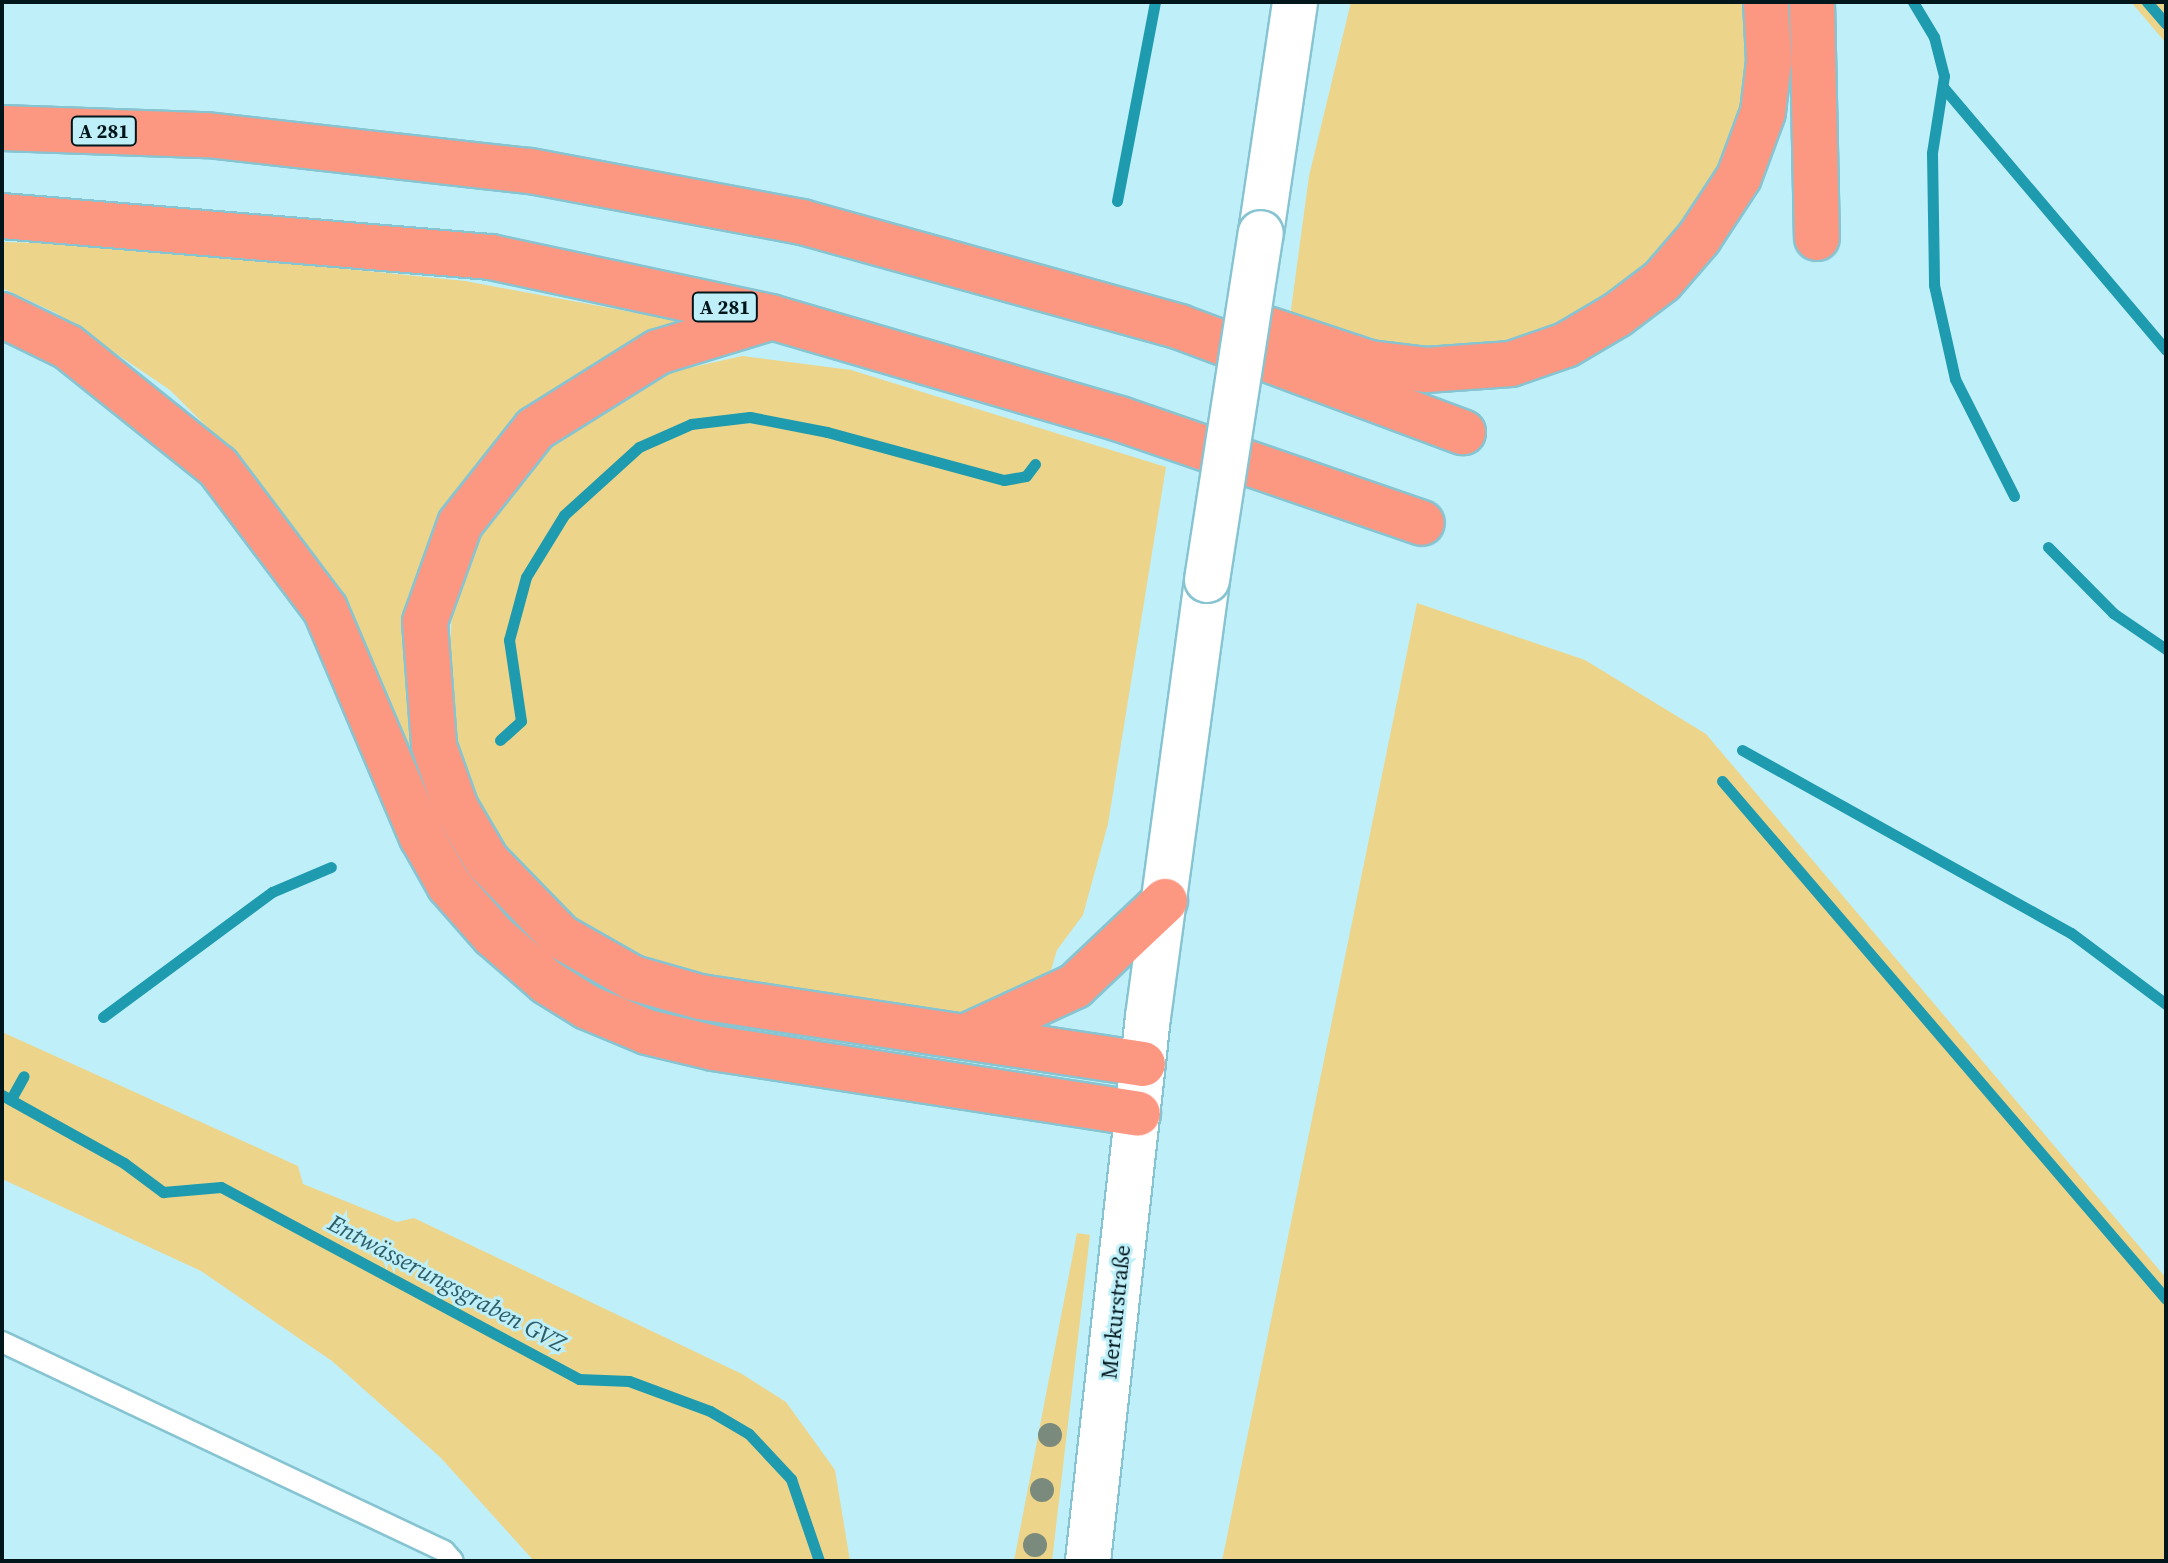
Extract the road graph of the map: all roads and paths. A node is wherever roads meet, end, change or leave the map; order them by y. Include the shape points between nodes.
1 (1295, 2) edge
2 (1766, 2) edge
3 (1812, 2) edge
4 (2, 128) edge
5 (2, 216) edge
6 (1817, 238) dead end
7 (1094, 302) junction
8 (2, 315) edge
9 (771, 317) junction
10 (1463, 432) dead end
11 (1422, 523) dead end
12 (1165, 901) junction
13 (969, 1035) junction
14 (1143, 1064) junction
15 (1138, 1114) junction
16 (2, 1342) edge
17 (453, 1561) edge
18 (1088, 1561) edge

1 - 12 street, Merkurstraße, bridge via 1207,580
2 - 7 highway via 1769,61 1763,112 1739,177 1699,238 1662,281 1566,345 1511,364 1426,370 1370,363 1184,301
3 - 6 highway
4 - 7 highway, A 281 via 207,135 530,171 802,222
5 - 9 highway, A 281 via 491,257
7 - 10 highway, A 281 via 1180,327
8 - 15 highway via 68,347 218,467 325,609 422,837 449,885 493,935 547,982 587,1007 647,1032 714,1048
9 - 11 highway, A 281 via 1120,419
9 - 13 highway via 658,352 535,429 497,476 460,524 425,622 434,746 456,808 487,861 561,937 633,978 700,997
12 - 13 highway via 1075,986
12 - 14 street, Merkurstraße
13 - 14 highway
14 - 15 street, Merkurstraße
15 - 18 street, Merkurstraße
16 - 17 lane via 444,1551

